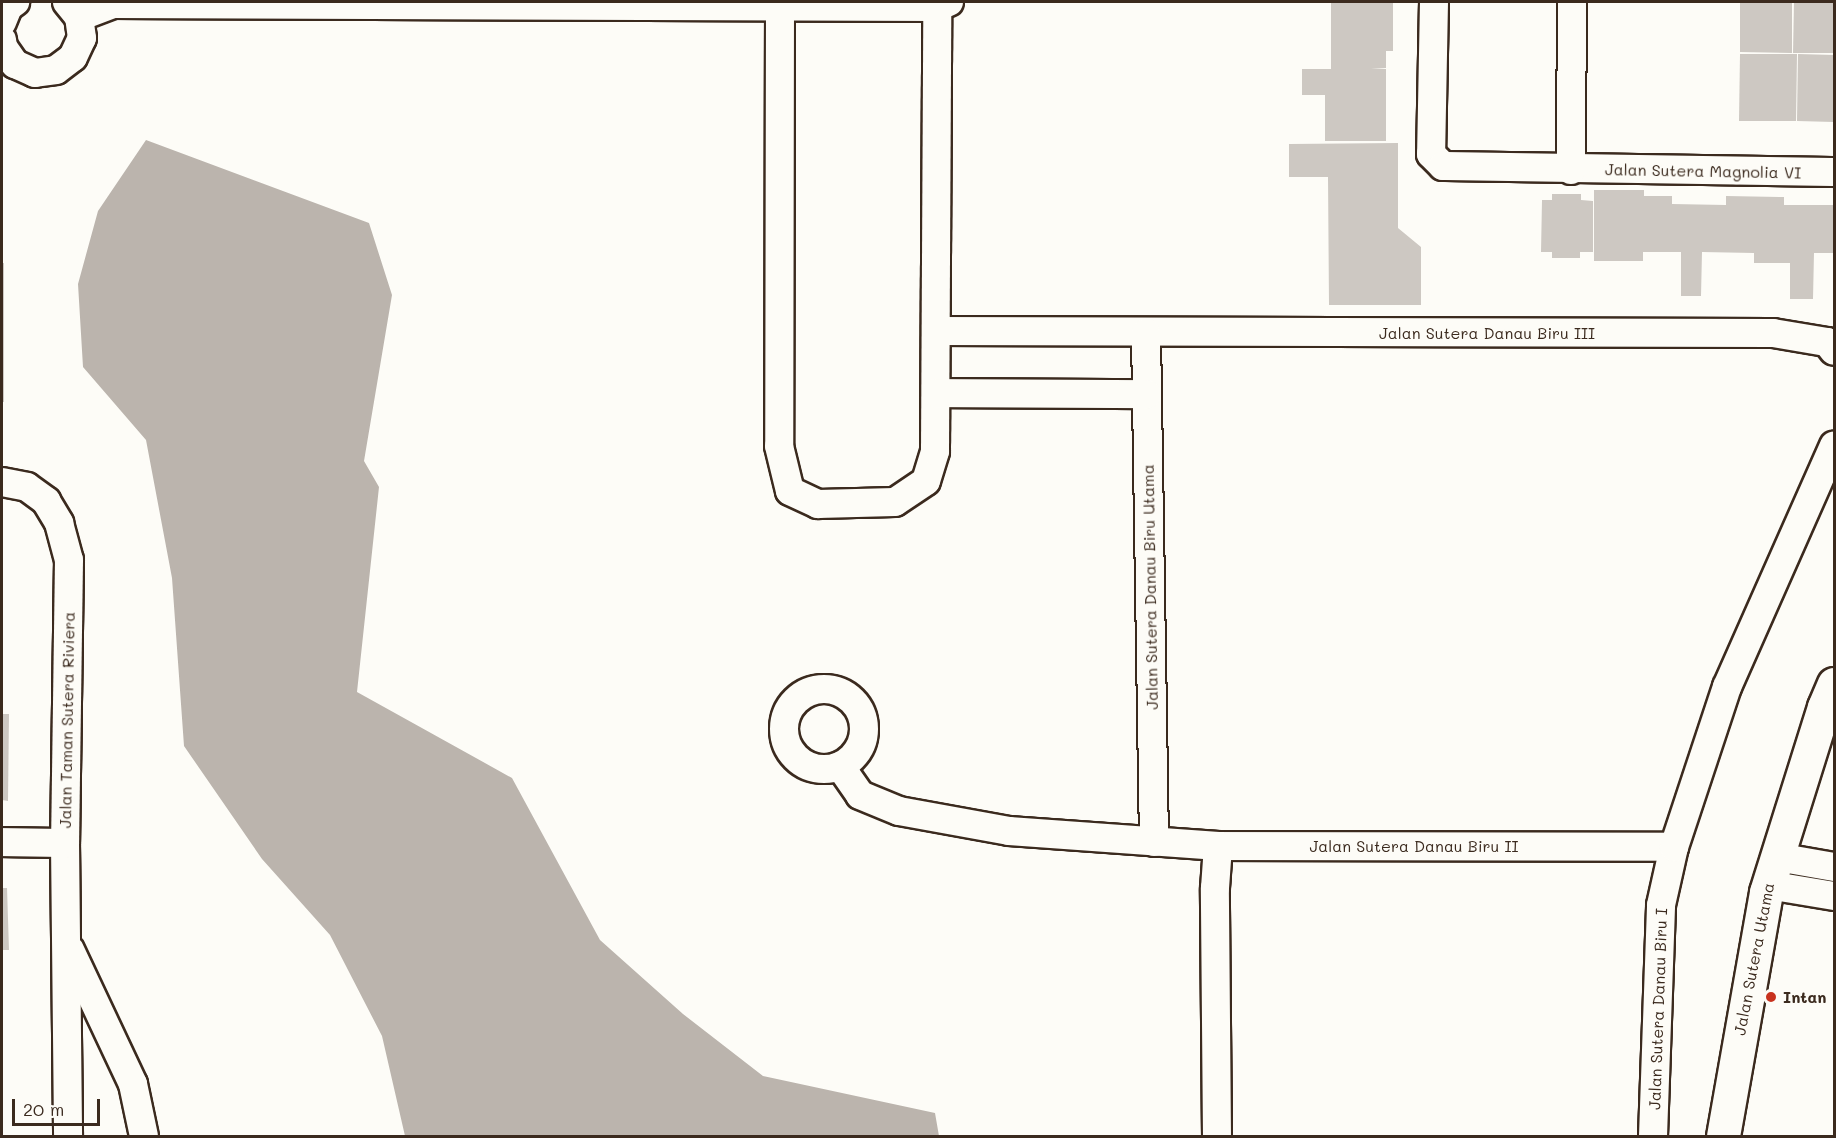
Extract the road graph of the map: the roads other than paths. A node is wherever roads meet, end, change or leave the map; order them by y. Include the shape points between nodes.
1 (15, 2) edge
2 (1434, 2) edge
3 (1572, 2) edge
4 (943, 4) edge
5 (780, 7) junction
6 (73, 9) edge
7 (2, 22) edge
8 (2, 40) edge
9 (1571, 170) junction
10 (1834, 172) edge
11 (936, 331) junction
12 (1146, 333) junction
13 (1831, 346) edge
14 (936, 393) junction
15 (1147, 394) junction
16 (1834, 446) edge
17 (2, 482) edge
18 (1834, 684) edge
19 (840, 766) dead end
20 (2, 842) edge
21 (1154, 842) junction
22 (65, 843) junction
23 (1218, 846) junction
24 (1674, 847) junction
25 (1834, 867) edge
26 (1772, 871) junction
27 (1834, 896) edge
28 (66, 943) junction
29 (68, 1137) edge
30 (144, 1137) edge
31 (1217, 1137) edge
32 (1653, 1137) edge
33 (1723, 1137) edge

1 - 7 street via 8,7
2 - 9 street, Jalan Sutera Magnolia VI via 1431,154 1436,161 1443,166
3 - 9 street
4 - 5 street
4 - 11 street
5 - 6 street via 113,4
5 - 14 street via 779,446 790,491 818,504 895,502 927,481 935,451
6 - 8 street via 82,38 73,57 56,70 35,73 15,64
9 - 10 street, Jalan Sutera Magnolia VI
11 - 12 street, Jalan Sutera Danau Biru III
11 - 14 street
12 - 13 street, Jalan Sutera Danau Biru III via 1773,333
12 - 15 street, Jalan Sutera Danau Biru Utama
14 - 15 street
15 - 21 street, Jalan Sutera Danau Biru Utama
16 - 24 street, Jalan Sutera Danau Biru I via 1726,687
17 - 22 street, Jalan Taman Sutera Riviera via 27,487 46,501 59,523 69,560
18 - 26 street, Jalan Sutera Utama
19 - 21 street, Jalan Sutera Danau Biru II via 860,795 899,811 1009,831
20 - 22 street
21 - 23 street, Jalan Sutera Danau Biru II
22 - 28 street, Jalan Taman Sutera Riviera
23 - 24 street, Jalan Sutera Danau Biru II
23 - 31 street
24 - 32 street, Jalan Sutera Danau Biru I via 1661,905
25 - 26 street
26 - 27 street
26 - 33 street, Jalan Sutera Utama
28 - 29 street, Jalan Taman Sutera Riviera
28 - 30 street, Jalan Taman Sutera Riviera via 133,1084

